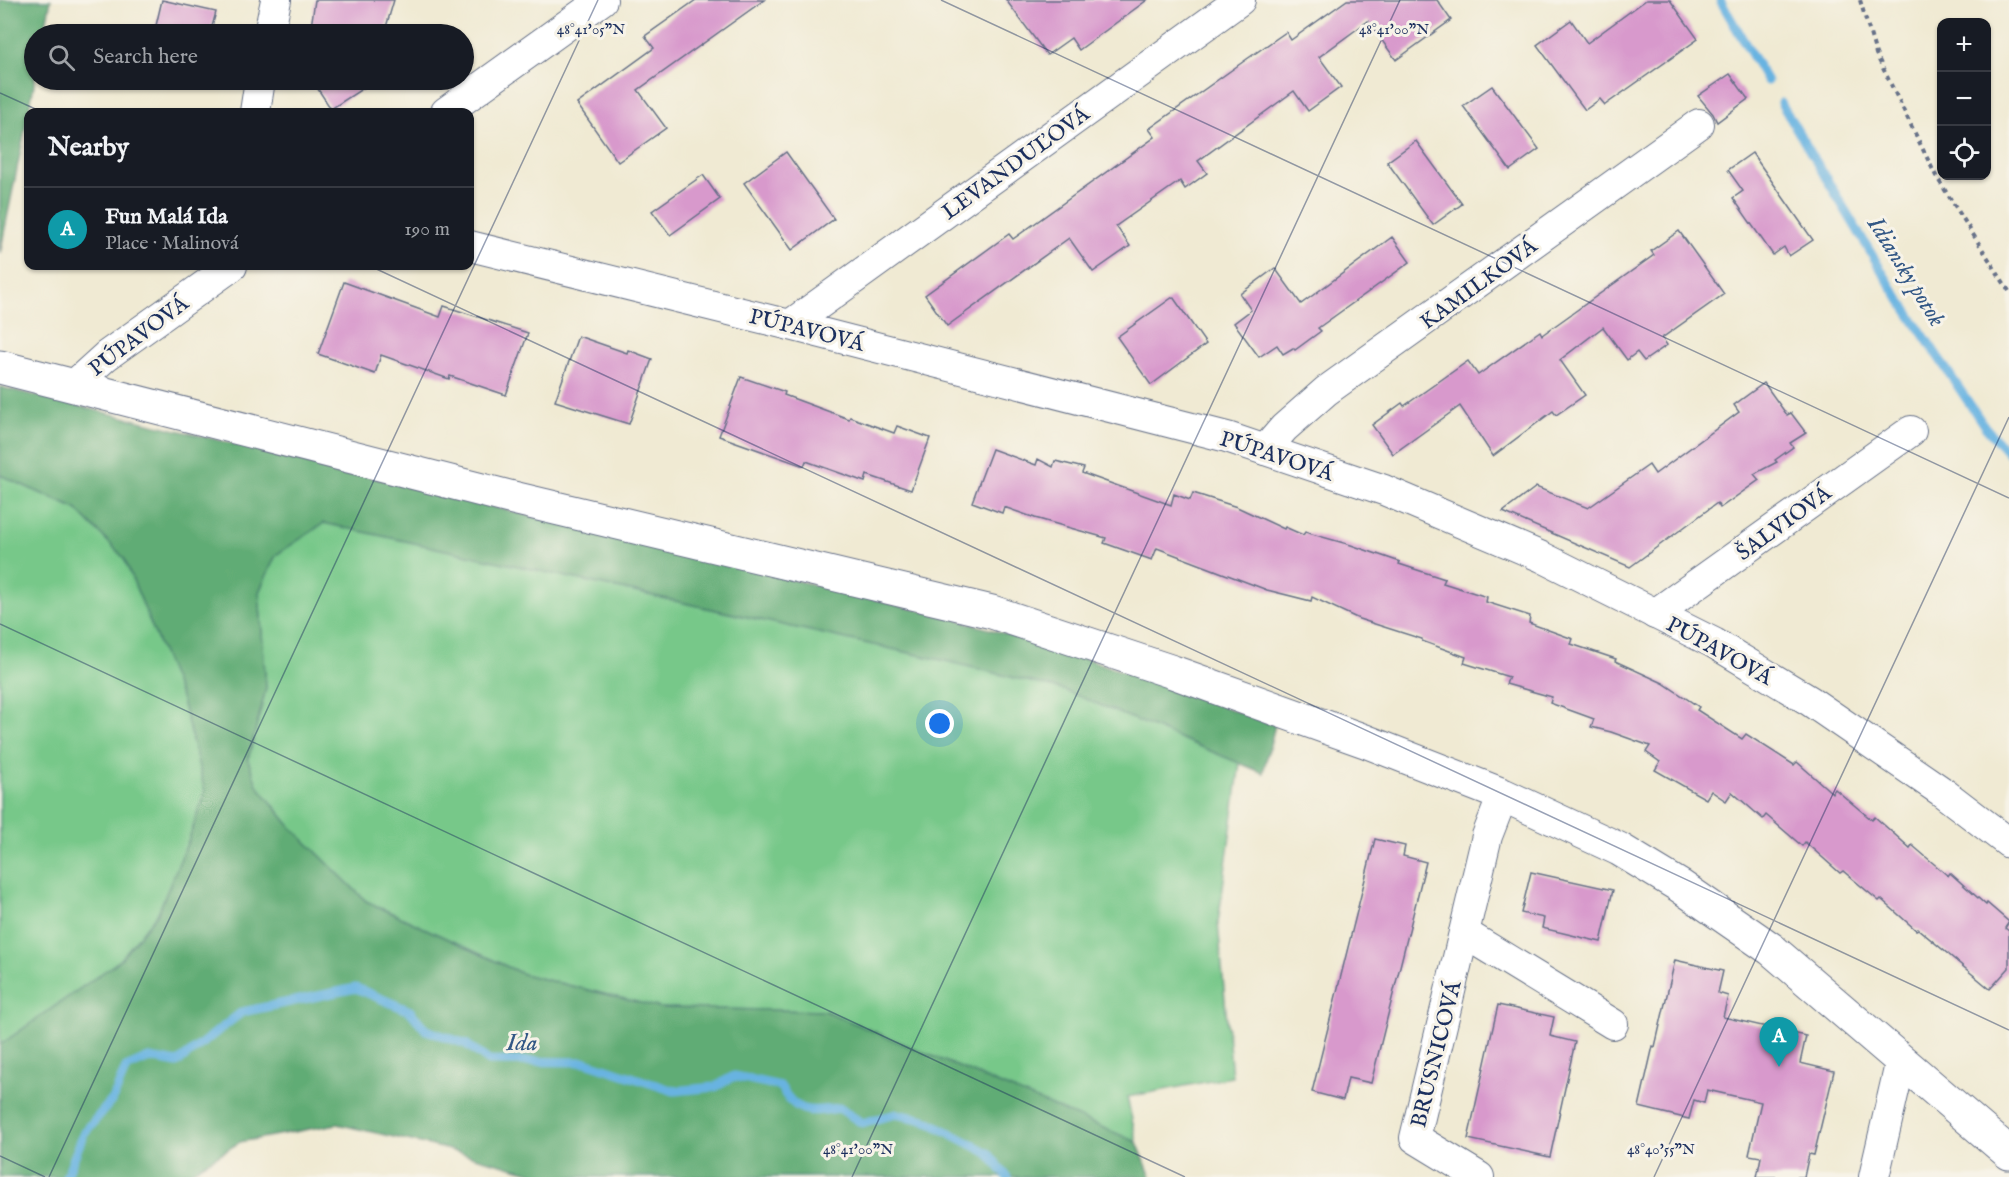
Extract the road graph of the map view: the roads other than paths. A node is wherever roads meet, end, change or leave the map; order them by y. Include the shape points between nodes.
1 (276, 0) edge
2 (602, 0) edge
3 (1240, 0) edge
4 (271, 24) edge
5 (258, 90) edge
6 (256, 108) edge
7 (452, 108) edge
8 (1699, 124) dead end
9 (474, 247) edge
10 (226, 270) edge
11 (790, 325) junction
12 (0, 367) edge
13 (74, 385) junction
14 (1911, 431) dead end
15 (1265, 450) junction
16 (1655, 614) junction
17 (1503, 795) junction
18 (2009, 843) edge
19 (1464, 933) junction
20 (1613, 1024) dead end
21 (1901, 1060) junction
22 (2009, 1153) edge
23 (1479, 1177) edge
24 (1874, 1177) edge

1 - 4 street
2 - 7 street
3 - 11 street, LEVANDUĽOVÁ
5 - 6 street
8 - 15 street, KAMILKOVÁ via 1326,392
9 - 11 street, PÚPAVOVÁ
10 - 13 street, PÚPAVOVÁ via 106,356
11 - 15 street, PÚPAVOVÁ
12 - 13 street
13 - 17 street via 509,497 992,612 1194,679
14 - 16 street, ŠALVIOVÁ
15 - 16 street, PÚPAVOVÁ via 1384,490 1463,522
16 - 18 street, PÚPAVOVÁ via 1810,701
17 - 19 street, BRUSNICOVÁ via 1487,836
17 - 21 street via 1619,849 1680,886 1771,949
19 - 20 street
19 - 23 street, BRUSNICOVÁ via 1415,1138
21 - 22 street
21 - 24 street

